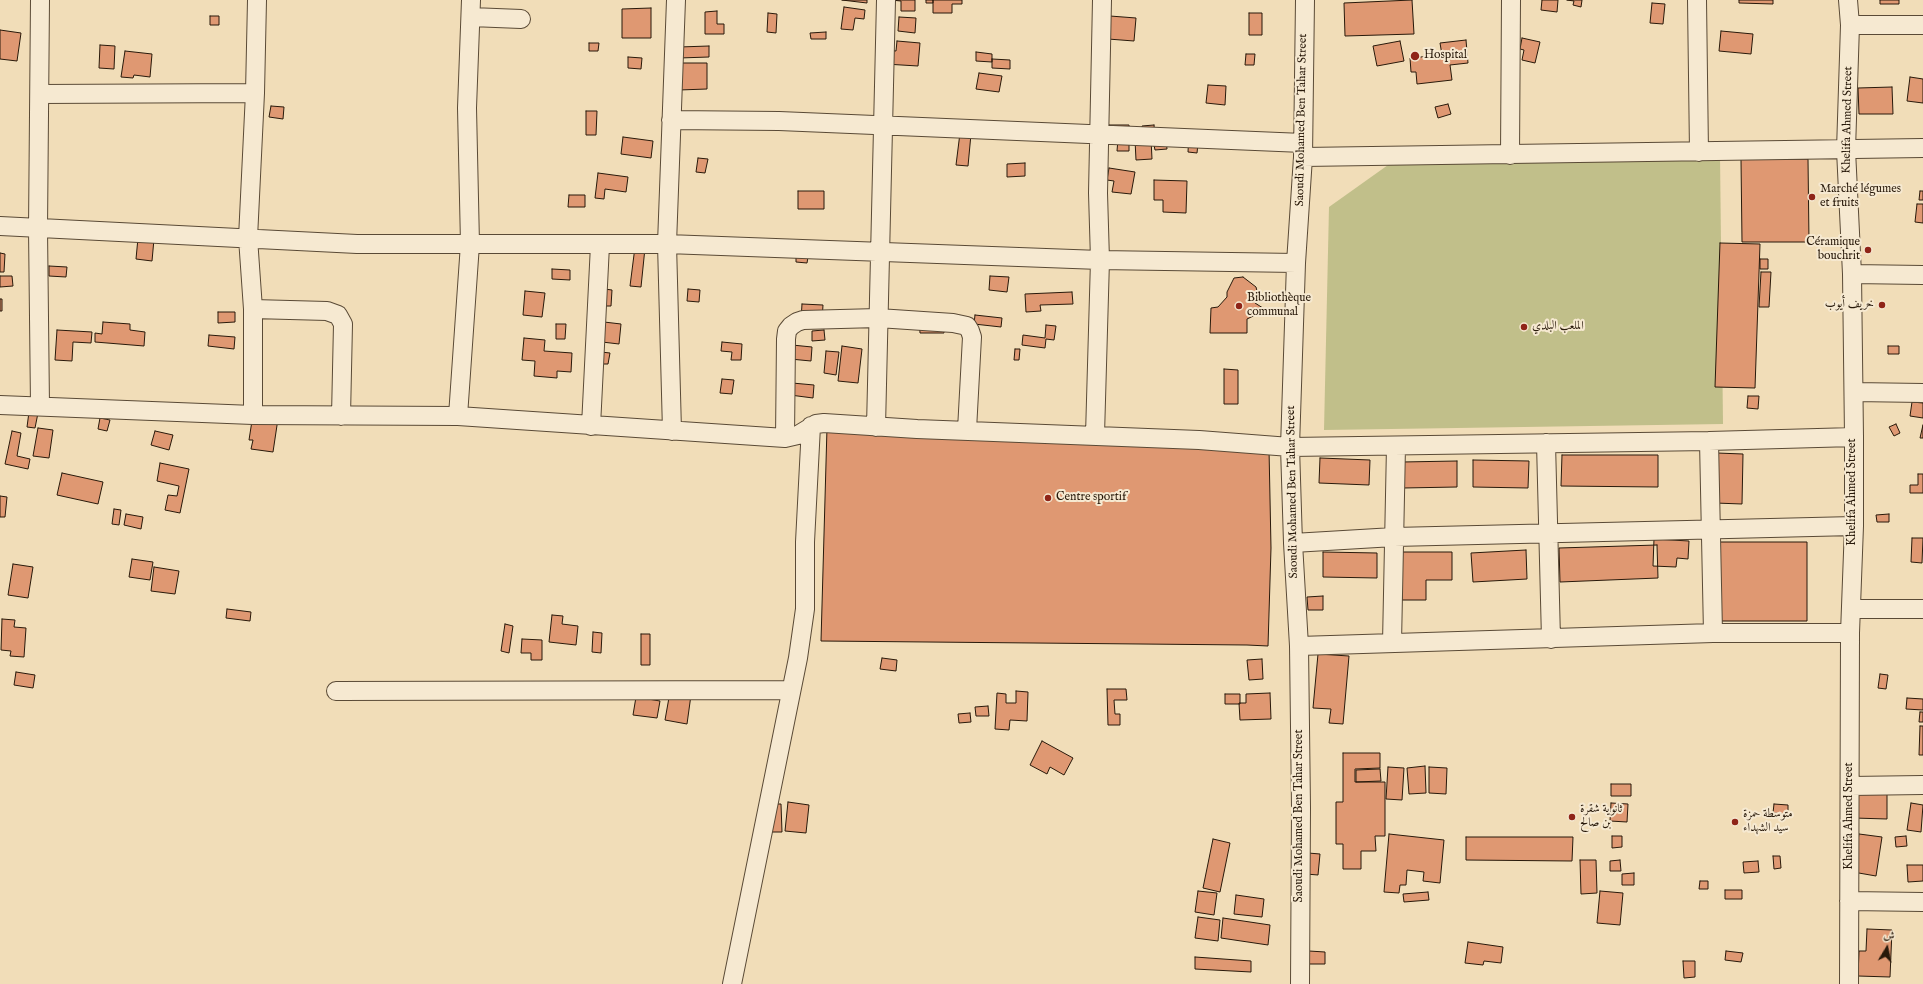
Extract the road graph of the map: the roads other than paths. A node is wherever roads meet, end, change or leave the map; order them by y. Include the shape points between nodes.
1 (40, 0) edge
2 (257, 0) edge
3 (676, 0) edge
4 (886, 0) edge
5 (1102, 0) edge
6 (1305, 0) edge
7 (1511, 0) edge
8 (1697, 0) edge
9 (1848, 0) edge
10 (471, 8) edge
11 (521, 19) dead end
12 (1850, 25) junction
13 (1923, 25) edge
14 (255, 93) junction
15 (40, 94) junction
16 (671, 120) junction
17 (883, 126) junction
18 (1099, 133) junction
19 (1923, 148) edge
20 (1303, 150) junction
21 (1846, 150) junction
22 (1699, 152) junction
23 (1510, 155) junction
24 (0, 226) edge
25 (38, 229) junction
26 (248, 238) junction
27 (470, 244) junction
28 (600, 244) junction
29 (667, 244) junction
30 (881, 251) junction
31 (1100, 260) junction
32 (1296, 263) junction
33 (1852, 274) junction
34 (1923, 275) edge
35 (253, 309) junction
36 (878, 318) junction
37 (1854, 392) junction
38 (1923, 393) edge
39 (0, 405) edge
40 (40, 406) junction
41 (253, 415) junction
42 (342, 416) junction
43 (458, 416) junction
44 (591, 426) junction
45 (812, 426) junction
46 (876, 427) junction
47 (968, 430) junction
48 (672, 431) junction
49 (1095, 435) junction
50 (1854, 437) junction
51 (785, 438) junction
52 (1709, 442) junction
53 (1546, 443) junction
54 (1396, 446) junction
55 (1290, 447) junction
56 (1854, 526) junction
57 (1710, 529) junction
58 (1548, 534) junction
59 (1394, 537) junction
60 (1293, 543) junction
61 (1851, 609) junction
62 (1923, 609) edge
63 (1713, 633) junction
64 (1850, 633) junction
65 (1551, 639) junction
66 (1392, 643) junction
67 (1299, 646) junction
68 (791, 690) junction
69 (336, 691) dead end
70 (1923, 785) edge
71 (1850, 786) junction
72 (1849, 901) junction
73 (1923, 902) edge
74 (732, 984) edge
75 (1300, 984) edge
76 (1849, 984) edge

1 - 15 street
2 - 14 street
3 - 16 street
4 - 17 street
5 - 18 street
6 - 20 street, Saoudi Mohamed Ben Tahar Street
7 - 23 street
8 - 22 street
9 - 12 street, Khelifa Ahmed Street
10 - 11 street
10 - 27 street via 467,108
12 - 13 street
12 - 21 street, Khelifa Ahmed Street
14 - 15 street
14 - 26 street
15 - 25 street
16 - 17 street via 779,121
16 - 29 street
17 - 18 street
17 - 30 street
18 - 20 street
18 - 31 street
19 - 21 street
20 - 23 street
20 - 32 street, Saoudi Mohamed Ben Tahar Street
21 - 22 street
21 - 33 street, Khelifa Ahmed Street
22 - 23 street
24 - 25 street
25 - 26 street
25 - 40 street
26 - 27 street via 357,244
26 - 35 street
27 - 28 street
27 - 43 street
28 - 29 street
28 - 44 street
29 - 30 street
29 - 48 street
30 - 31 street
30 - 36 street
31 - 32 street
31 - 49 street
32 - 55 street, Saoudi Mohamed Ben Tahar Street
33 - 34 street
33 - 37 street, Khelifa Ahmed Street
35 - 41 street
35 - 42 street via 327,312 342,319
36 - 46 street
36 - 47 street via 967,326 972,337
36 - 51 street via 803,320 787,331
37 - 38 street
37 - 50 street, Khelifa Ahmed Street
39 - 40 street
40 - 41 street
41 - 42 street
42 - 43 street
43 - 44 street
44 - 48 street
45 - 46 street via 824,424
45 - 51 street via 806,432
45 - 68 street via 805,542 805,609
46 - 47 street
47 - 49 street
48 - 51 street
49 - 55 street
50 - 52 street
50 - 56 street, Khelifa Ahmed Street
52 - 53 street
52 - 57 street
53 - 54 street
53 - 58 street
54 - 55 street
54 - 59 street
55 - 60 street, Saoudi Mohamed Ben Tahar Street
56 - 57 street
56 - 61 street, Khelifa Ahmed Street
57 - 58 street
57 - 63 street
58 - 59 street
58 - 65 street
59 - 60 street
59 - 66 street
60 - 67 street, Saoudi Mohamed Ben Tahar Street
61 - 62 street
61 - 64 street, Khelifa Ahmed Street
63 - 64 street
63 - 65 street
64 - 71 street, Khelifa Ahmed Street
65 - 66 street
66 - 67 street
67 - 75 street, Saoudi Mohamed Ben Tahar Street
68 - 69 street
68 - 74 street
70 - 71 street
71 - 72 street, Khelifa Ahmed Street
72 - 73 street
72 - 76 street, Khelifa Ahmed Street

